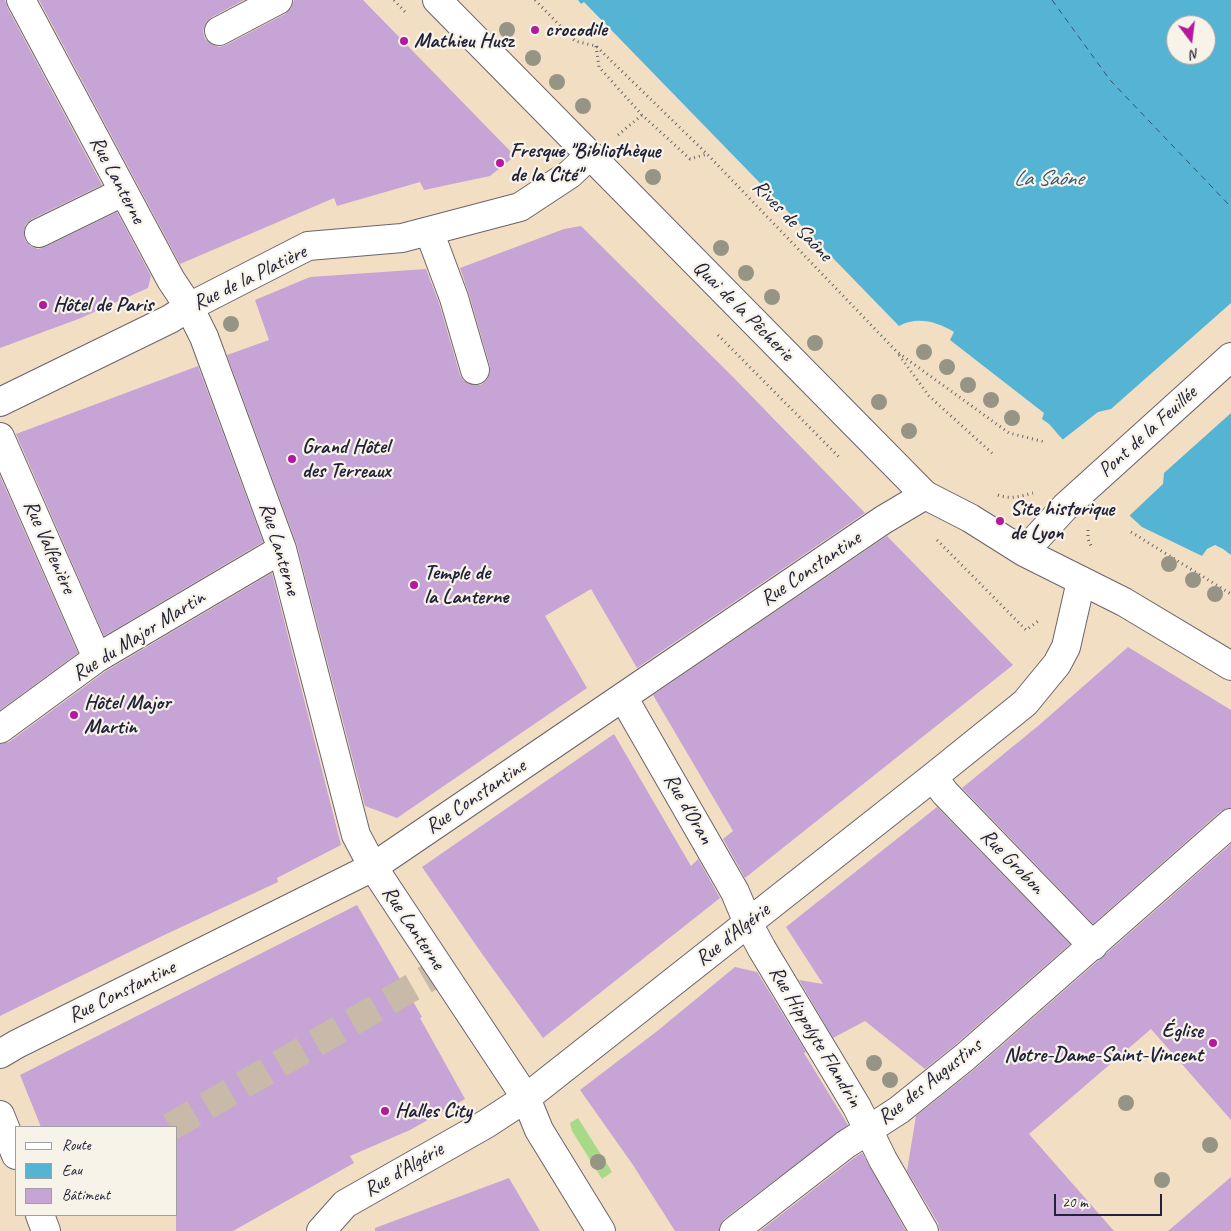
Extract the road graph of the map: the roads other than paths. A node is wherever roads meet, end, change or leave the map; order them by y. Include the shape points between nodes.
1 (21, 0) edge
2 (278, 0) edge
3 (437, 0) edge
4 (219, 31) dead end
5 (590, 155) junction
6 (123, 192) junction
7 (429, 231) junction
8 (39, 233) dead end
9 (189, 307) junction
10 (1231, 357) edge
11 (475, 370) dead end
12 (0, 402) edge
13 (0, 437) edge
14 (926, 495) junction
15 (282, 548) junction
16 (1024, 552) junction
17 (1081, 581) junction
18 (97, 658) junction
19 (1231, 666) edge
20 (623, 697) junction
21 (0, 729) edge
22 (933, 777) junction
23 (1231, 823) edge
24 (373, 867) junction
25 (748, 923) junction
26 (1093, 946) junction
27 (0, 1054) edge
28 (526, 1098) junction
29 (0, 1115) edge
30 (868, 1130) junction
31 (15, 1153) edge
32 (40, 1216) edge
33 (329, 1227) edge
34 (46, 1231) edge
35 (601, 1231) edge
36 (734, 1231) edge
37 (924, 1231) edge

1 - 6 street, Rue Lanterne
2 - 4 street
3 - 5 street, Quai de la Pêcherie
5 - 7 street, Rue de la Platière via 570,174 520,208
5 - 14 street, Quai de la Pêcherie
6 - 8 street
6 - 9 street, Rue Lanterne
7 - 9 street, Rue de la Platière via 402,238 308,246
7 - 11 street via 454,298
9 - 12 street, Rue de la Platière
9 - 15 street, Rue Lanterne via 204,337
10 - 16 street, Pont de la Feuillée via 1070,503
13 - 18 street, Rue Valfenière
14 - 16 street, Quai de la Pêcherie
14 - 20 street, Rue Constantine via 883,520
15 - 18 street, Rue du Major Martin
15 - 24 street, Rue Lanterne via 352,822
16 - 17 street, Quai de la Pêcherie
17 - 19 street, Quai de la Pêcherie via 1124,602
17 - 22 street, Rue d'Algérie via 1066,647 1057,664 1025,702
18 - 21 street, Rue du Major Martin
20 - 24 street, Rue Constantine
20 - 25 street, Rue d'Oran via 735,892
22 - 25 street, Rue d'Algérie
22 - 26 street, Rue Grobon
23 - 26 street, Rue des Augustins
24 - 27 street, Rue Constantine
24 - 28 street, Rue Lanterne
25 - 28 street, Rue d'Algérie
25 - 30 street, Rue Hippolyte Flandrin via 858,1107
26 - 30 street, Rue des Augustins via 965,1057 899,1110
28 - 33 street, Rue d'Algérie via 345,1204
28 - 35 street, Rue Lanterne via 539,1130
29 - 31 street
30 - 36 street, Rue des Augustins
30 - 37 street, Rue Hippolyte Flandrin
32 - 34 street

